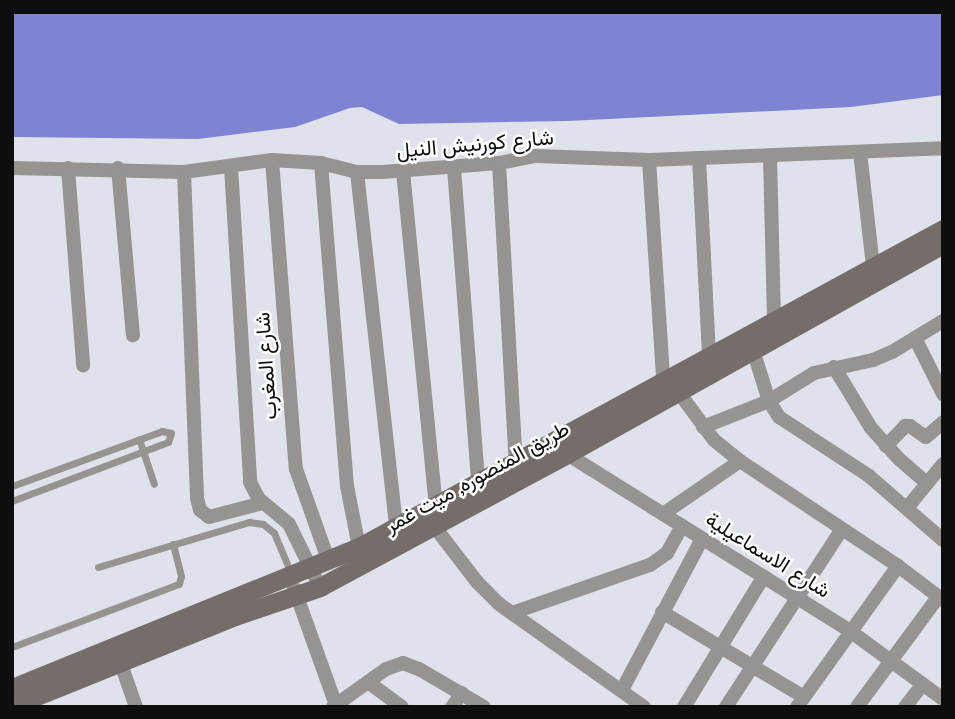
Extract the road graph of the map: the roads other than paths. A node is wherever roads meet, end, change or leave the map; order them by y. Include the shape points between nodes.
1 (943, 148) edge
2 (860, 152) junction
3 (770, 156) junction
4 (699, 158) junction
5 (272, 160) junction
6 (649, 160) junction
7 (321, 163) junction
8 (499, 163) junction
9 (231, 167) junction
10 (12, 168) edge
11 (118, 168) junction
12 (454, 168) junction
13 (68, 169) junction
14 (403, 171) junction
15 (184, 172) junction
16 (357, 172) junction
17 (943, 229) edge
18 (943, 244) edge
19 (873, 266) junction
20 (774, 319) junction
21 (943, 321) edge
22 (133, 335) dead end
23 (915, 338) junction
24 (753, 349) junction
25 (709, 354) junction
26 (83, 365) dead end
27 (834, 367) junction
28 (670, 384) junction
29 (943, 394) edge
30 (769, 401) junction
31 (943, 422) edge
32 (703, 427) junction
33 (139, 439) junction
34 (886, 446) junction
35 (143, 451) junction
36 (567, 454) junction
37 (93, 456) junction
38 (740, 461) junction
39 (516, 463) junction
40 (943, 464) edge
41 (98, 469) junction
42 (478, 483) junction
43 (928, 483) junction
44 (154, 484) dead end
45 (16, 485) edge
46 (25, 496) junction
47 (12, 501) edge
48 (263, 503) junction
49 (436, 505) junction
50 (907, 508) junction
51 (663, 514) junction
52 (434, 526) junction
53 (682, 526) junction
54 (396, 527) junction
55 (842, 529) junction
56 (940, 532) edge
57 (702, 539) junction
58 (173, 544) junction
59 (359, 547) junction
60 (321, 565) junction
61 (898, 566) junction
62 (98, 568) dead end
63 (293, 576) junction
64 (764, 576) junction
65 (320, 587) junction
66 (296, 597) junction
67 (797, 597) junction
68 (940, 598) edge
69 (662, 612) junction
70 (512, 613) junction
71 (850, 631) junction
72 (12, 647) edge
73 (721, 647) junction
74 (893, 661) junction
75 (121, 664) junction
76 (752, 666) junction
77 (368, 682) junction
78 (923, 684) junction
79 (12, 688) edge
80 (462, 693) junction
81 (943, 699) edge
82 (632, 701) edge
83 (804, 702) edge
84 (12, 706) edge
85 (334, 706) edge
86 (136, 707) edge
87 (402, 707) edge
88 (452, 707) edge
89 (484, 707) edge
90 (684, 707) edge
91 (726, 707) edge
92 (857, 707) edge
93 (905, 707) edge

1 - 2 street, شارع كورنيش النيل
2 - 3 street, شارع كورنيش النيل
2 - 19 street
3 - 4 street, شارع كورنيش النيل
3 - 20 street
4 - 6 street, شارع كورنيش النيل
4 - 25 street
5 - 7 street, شارع كورنيش النيل
5 - 9 street, شارع كورنيش النيل
5 - 60 street, شارع المغرب via 296,469
6 - 8 street, شارع كورنيش النيل via 536,156
6 - 28 street
7 - 16 street, شارع كورنيش النيل
7 - 59 street via 346,472
8 - 12 street, شارع كورنيش النيل
8 - 39 street
9 - 15 street, شارع كورنيش النيل
9 - 48 street via 250,482
10 - 13 street, شارع كورنيش النيل
11 - 13 street, شارع كورنيش النيل
11 - 15 street, شارع كورنيش النيل
11 - 22 street
12 - 14 street, شارع كورنيش النيل
12 - 42 street
13 - 26 street
14 - 16 street, شارع كورنيش النيل
14 - 49 street
15 - 48 street via 197,498 200,510 209,517
16 - 54 street
17 - 19 main road, طريق المنصوره, ميت غمر
18 - 24 main road, طريق المنصوره, ميت غمر
19 - 20 main road, طريق المنصوره, ميت غمر
20 - 25 main road, طريق المنصوره, ميت غمر
21 - 23 street
23 - 27 street via 873,360
23 - 29 street
24 - 28 main road, طريق المنصوره, ميت غمر
24 - 30 street
25 - 28 main road, طريق المنصوره, ميت غمر
27 - 30 street via 814,373
27 - 34 street via 857,409
28 - 32 street
28 - 36 main road, طريق المنصوره, ميت غمر
28 - 39 main road, طريق المنصوره, ميت غمر
30 - 32 street
30 - 50 street via 786,424 848,462
31 - 34 street via 926,437 905,426
32 - 38 street
33 - 35 lane
33 - 35 lane via 162,430 171,433 168,442
33 - 37 lane
34 - 43 street
35 - 41 lane
35 - 44 lane
36 - 51 street, شارع الاسماعيلية
36 - 52 main road, طريق المنصوره, ميت غمر
37 - 41 lane
37 - 45 lane
38 - 51 street
38 - 55 street
39 - 42 main road, طريق المنصوره, ميت غمر
40 - 43 street
41 - 46 lane
42 - 49 main road, طريق المنصوره, ميت غمر
43 - 50 street
45 - 46 lane
46 - 47 lane
48 - 60 street via 289,524
49 - 54 main road, طريق المنصوره, ميت غمر
50 - 56 street
51 - 53 street, شارع الاسماعيلية
52 - 65 main road, طريق المنصوره, ميت غمر
52 - 70 street via 488,594
53 - 57 street, شارع الاسماعيلية
53 - 70 street via 667,553 650,565
54 - 59 main road, طريق المنصوره, ميت غمر
55 - 61 street
55 - 67 street
57 - 64 street, شارع الاسماعيلية
57 - 69 street
58 - 62 lane
58 - 63 lane via 256,522 274,533
58 - 72 lane via 179,584
59 - 60 main road, طريق المنصوره, ميت غمر
60 - 63 main road, طريق المنصوره, ميت غمر
60 - 65 street
61 - 68 street
61 - 71 street
63 - 66 street
63 - 79 main road, طريق المنصوره, ميت غمر
64 - 67 street, شارع الاسماعيلية
64 - 73 street
65 - 66 main road, طريق المنصوره, ميت غمر
66 - 75 main road, طريق المنصوره, ميت غمر via 235,616
66 - 85 street
67 - 71 street, شارع الاسماعيلية
67 - 76 street
68 - 74 street
69 - 73 street
69 - 82 street
70 - 82 street
71 - 74 street, شارع الاسماعيلية
71 - 83 street
73 - 76 street
73 - 90 street
74 - 78 street, شارع الاسماعيلية
74 - 92 street
75 - 84 main road, طريق المنصوره, ميت غمر
75 - 86 street
76 - 83 street
76 - 91 street
77 - 80 street via 402,663
77 - 85 street
77 - 87 street
78 - 81 street, شارع الاسماعيلية
78 - 93 street
80 - 88 street
80 - 89 street

